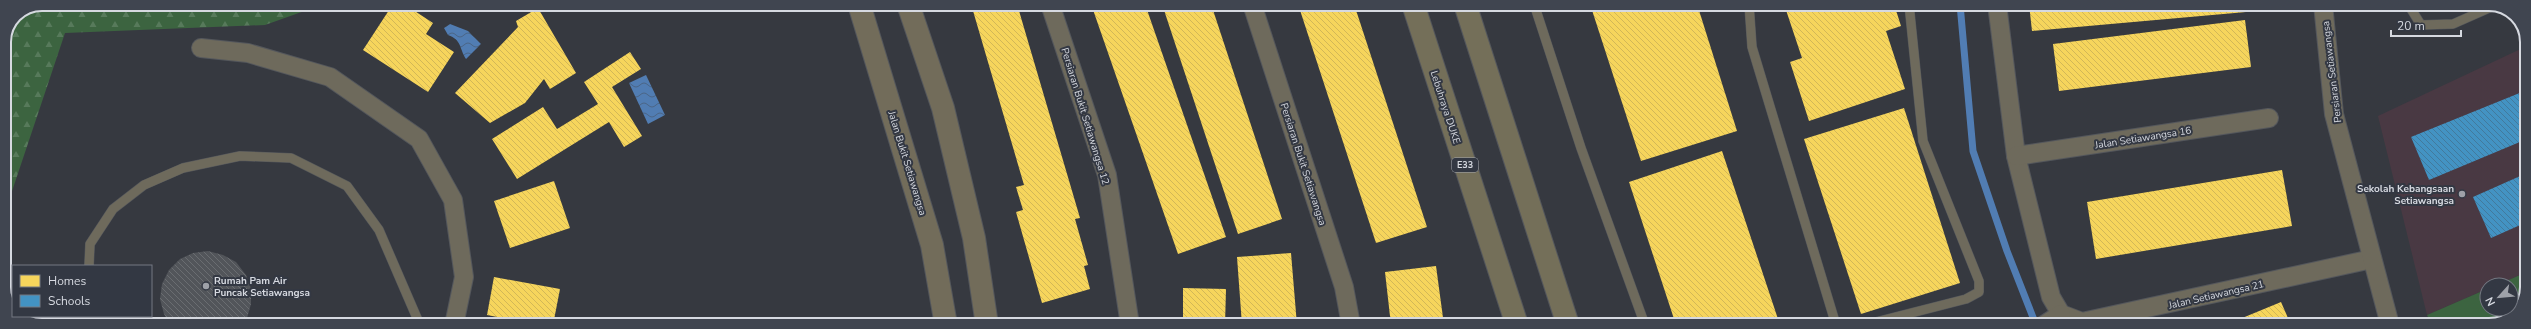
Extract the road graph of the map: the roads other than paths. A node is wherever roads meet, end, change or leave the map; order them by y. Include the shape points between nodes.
1 (861, 11) edge
2 (910, 11) edge
3 (1052, 11) edge
4 (1254, 11) edge
5 (1415, 11) edge
6 (1467, 11) edge
7 (1536, 11) edge
8 (1749, 11) edge
9 (1910, 11) edge
10 (1998, 11) edge
11 (2324, 11) edge
12 (2412, 11) edge
13 (2482, 11) edge
14 (201, 48) dead end
15 (2270, 118) dead end
16 (2016, 156) junction
17 (2372, 259) junction
18 (89, 265) edge
19 (1548, 265) junction
20 (2147, 317) edge
21 (417, 318) edge
22 (455, 318) edge
23 (945, 318) edge
24 (986, 318) edge
25 (1129, 318) edge
26 (1349, 318) edge
27 (1514, 318) edge
28 (1566, 318) edge
29 (1580, 318) edge
30 (1642, 318) edge
31 (1834, 318) edge
32 (1891, 318) edge
33 (2050, 318) edge
34 (2134, 318) edge
35 (2388, 318) edge

1 - 23 street, Jalan Bukit Setiawangsa via 932,245
2 - 24 street via 943,108 974,238
3 - 25 street, Persiaran Bukit Setiawangsa 12 via 1107,175
4 - 26 street, Persiaran Bukit Setiawangsa via 1344,287
5 - 27 highway, Lebuhraya DUKE / E33
6 - 19 highway
7 - 30 lane via 1581,148
8 - 31 lane via 1752,47
9 - 32 lane via 1923,140 1979,281 1978,292 1966,299
10 - 16 street, Jalan Setiawangsa 21
11 - 17 street, Persiaran Setiawangsa via 2334,114
12 - 13 lane via 2421,25 2453,24
14 - 22 street via 248,53 330,77 419,139 453,200 464,277
15 - 16 street, Jalan Setiawangsa 16
16 - 33 street, Jalan Setiawangsa 21 via 2051,297
17 - 20 street, Jalan Setiawangsa 21
17 - 35 street, Persiaran Setiawangsa
18 - 21 lane via 90,244 113,209 144,185 183,168 240,156 291,158 347,186 380,230
19 - 28 highway
19 - 29 highway
20 - 34 street, Jalan Setiawangsa 21

